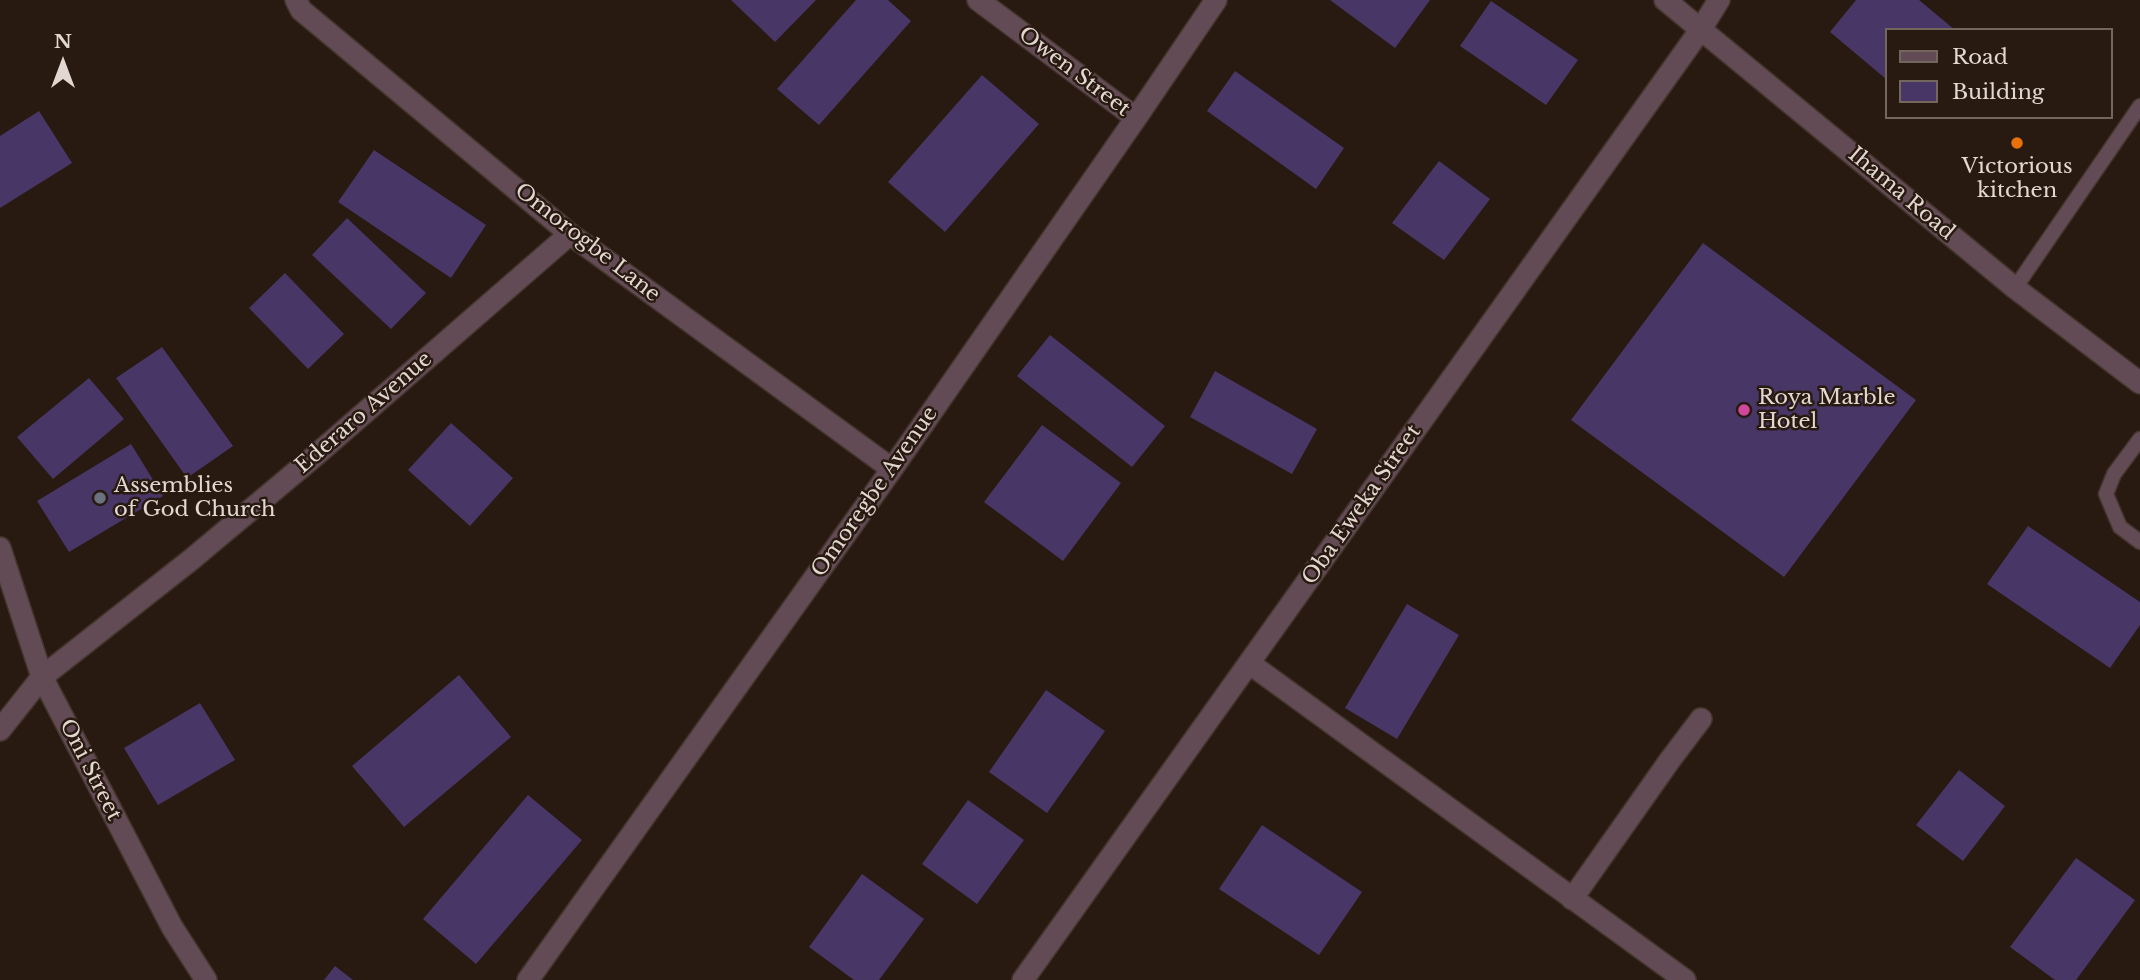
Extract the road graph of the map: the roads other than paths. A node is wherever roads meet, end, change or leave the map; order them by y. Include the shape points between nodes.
1 (296, 0) edge
2 (978, 0) edge
3 (1216, 0) edge
4 (1665, 0) edge
5 (1719, 0) edge
6 (1701, 29) junction
7 (2140, 106) edge
8 (1136, 118) junction
9 (570, 234) junction
10 (2015, 288) junction
11 (2138, 378) edge
12 (2140, 439) edge
13 (892, 469) junction
14 (2140, 542) edge
15 (0, 548) edge
16 (1250, 663) junction
17 (42, 677) junction
18 (1701, 719) dead end
19 (0, 730) edge
20 (1572, 899) junction
21 (1031, 977) edge
22 (206, 980) edge
23 (528, 980) edge
24 (1685, 980) edge

1 - 9 street, Omorogbe Lane via 301,10
2 - 8 street, Owen Street
3 - 8 street, Omoregbe Avenue
4 - 6 street, Ihama Road
5 - 6 street, Oba Eweka Street
6 - 10 street, Ihama Road
6 - 16 street, Oba Eweka Street
7 - 10 lane
8 - 13 street, Omoregbe Avenue
9 - 13 street, Omorogbe Lane
9 - 17 street, Ederaro Avenue via 192,559
10 - 11 street, Ihama Road
12 - 14 lane via 2114,474 2106,494 2120,527
13 - 23 street, Omoregbe Avenue
15 - 17 street, Oni Street
16 - 20 street
16 - 21 street, Oba Eweka Street
17 - 19 street, Ederaro Avenue
17 - 22 street, Oni Street via 172,928
18 - 20 street
20 - 24 street

